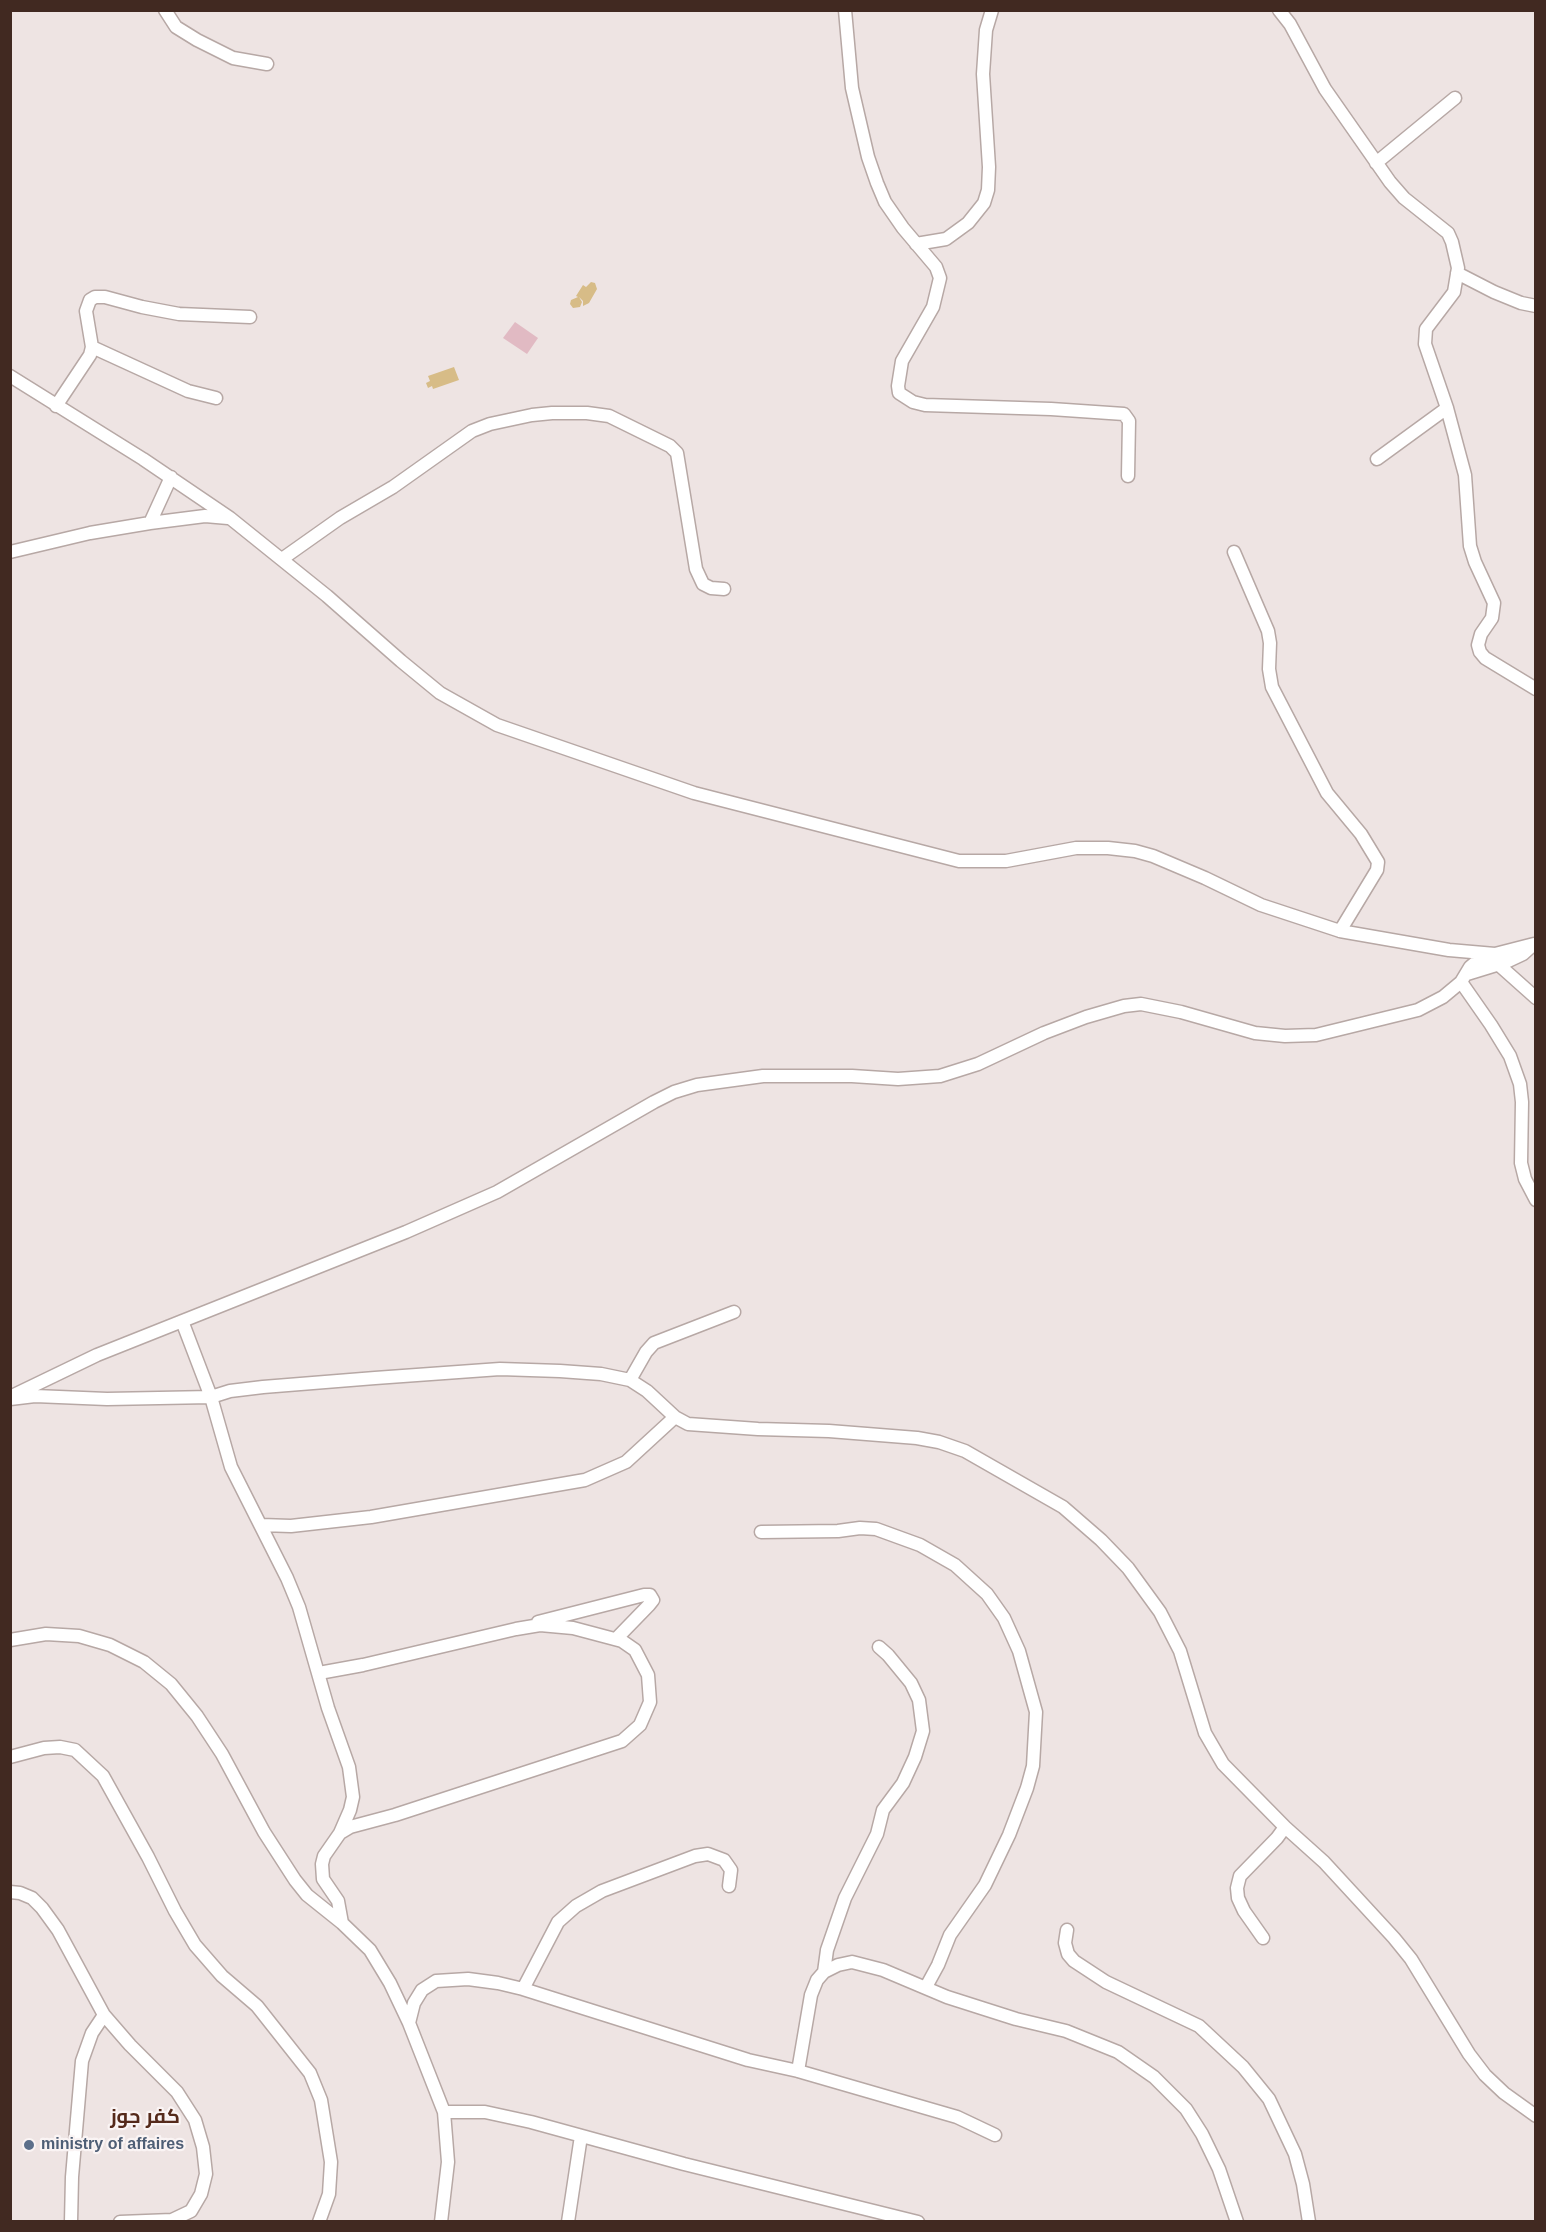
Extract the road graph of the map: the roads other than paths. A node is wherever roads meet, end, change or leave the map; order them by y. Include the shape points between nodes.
1 (165, 10) edge
2 (845, 10) edge
3 (992, 10) edge
4 (1279, 10) edge
5 (267, 64) dead end
6 (1455, 98) dead end
7 (1376, 163) junction
8 (916, 244) junction
9 (1458, 273) junction
10 (1536, 306) edge
11 (250, 317) dead end
12 (92, 347) junction
13 (10, 376) edge
14 (216, 398) dead end
15 (56, 406) junction
16 (1447, 408) junction
17 (1377, 459) dead end
18 (1128, 476) dead end
19 (171, 477) junction
20 (230, 519) junction
21 (150, 523) junction
22 (10, 552) edge
23 (1234, 552) dead end
24 (282, 559) junction
25 (724, 589) dead end
26 (1536, 689) edge
27 (1340, 931) junction
28 (1535, 943) edge
29 (1449, 950) junction
30 (1493, 962) junction
31 (1464, 978) junction
32 (1536, 998) edge
33 (1536, 1200) edge
34 (735, 1312) dead end
35 (182, 1320) junction
36 (630, 1380) junction
37 (10, 1397) edge
38 (211, 1397) junction
39 (675, 1417) junction
40 (261, 1525) junction
41 (761, 1533) dead end
42 (516, 1629) junction
43 (616, 1639) junction
44 (10, 1640) edge
45 (879, 1647) dead end
46 (319, 1673) junction
47 (10, 1757) edge
48 (1285, 1827) junction
49 (340, 1833) junction
50 (729, 1886) dead end
51 (10, 1892) edge
52 (342, 1923) junction
53 (1067, 1930) dead end
54 (1263, 1938) dead end
55 (824, 1972) junction
56 (926, 1987) junction
57 (523, 1989) junction
58 (104, 2015) junction
59 (409, 2023) junction
60 (798, 2071) junction
61 (444, 2112) junction
62 (1536, 2116) edge
63 (995, 2135) dead end
64 (581, 2136) junction
65 (70, 2222) edge
66 (120, 2222) edge
67 (319, 2222) edge
68 (441, 2222) edge
69 (568, 2222) edge
70 (918, 2222) edge
71 (1237, 2222) edge
72 (1309, 2222) edge

1 - 5 street via 176,27 197,40 233,58
2 - 8 street via 852,87 868,157 885,202
3 - 8 street via 986,30 983,74 989,167 984,203 968,223 946,239
4 - 7 street via 1325,89
6 - 7 street
7 - 9 street via 1404,198 1448,233 1457,256
8 - 18 street via 936,267 939,288 926,323 902,361 899,393 926,405 1124,414 1129,422
9 - 10 street via 1494,292
9 - 16 street via 1449,302 1424,336
11 - 12 street via 179,314 95,297 86,311
12 - 14 street via 188,391
12 - 15 street
13 - 15 street
15 - 19 street
16 - 17 street
16 - 26 street via 1465,475 1470,546 1494,603 1492,618 1478,640 1480,652
19 - 20 street
19 - 21 street
20 - 21 street via 205,516
20 - 24 street
21 - 22 street
23 - 27 street via 1268,630 1270,678 1279,702 1328,794 1378,862
24 - 25 street via 472,431 532,416 587,413 609,416 670,446 676,453 696,569 703,584
24 - 27 street via 440,693 497,724 614,766 694,793 959,861 1006,861 1076,848 1135,851 1261,905
27 - 29 street
28 - 30 street via 1523,954
29 - 30 street
29 - 30 street
30 - 31 street
30 - 32 street
31 - 33 street via 1510,1056 1520,1084 1521,1163
31 - 35 street via 1443,997 1418,1010 1316,1035 1255,1034 1141,1004 1086,1017 978,1064 940,1076 763,1076 697,1085 654,1102 497,1192
34 - 36 street via 654,1342
35 - 37 street
35 - 38 street
36 - 38 street via 601,1374 500,1370 263,1387
36 - 39 street
37 - 38 street
38 - 40 street via 231,1467
39 - 40 street via 626,1462 585,1480 371,1517 291,1526
39 - 48 street via 698,1426 829,1431 939,1442 981,1459 1063,1507 1128,1568 1160,1612 1180,1651 1212,1747 1223,1764
40 - 46 street via 299,1607
41 - 56 street via 876,1529 920,1545 955,1564 987,1594 1004,1618 1019,1651 1036,1712 1033,1766 1027,1788 985,1885 950,1935
42 - 43 street via 540,1625 573,1628
42 - 43 street via 650,1595 653,1600
42 - 46 street
43 - 49 street via 635,1650 648,1675 650,1702 640,1725 622,1741
44 - 52 street via 46,1634 80,1636 144,1662 171,1684 216,1744 295,1880
45 - 55 street via 911,1683 919,1700 923,1731 911,1766 883,1810 877,1834 845,1898 827,1950
46 - 49 street via 350,1767 353,1797
47 - 67 street via 44,1748 75,1750 103,1776 195,1945 222,1976 257,2006 310,2073 321,2100 331,2162 329,2194
48 - 54 street via 1240,1876 1237,1888 1244,1911
48 - 62 street via 1348,1887 1405,1952 1485,2075
49 - 52 street via 324,1856 321,1872 338,1901
50 - 57 street via 731,1870 724,1860 708,1854 602,1892 576,1906 558,1922
51 - 58 street via 32,1898 42,1908 58,1929
52 - 59 street via 379,1962
53 - 72 street via 1065,1943 1074,1961 1106,1982 1199,2026 1250,2075 1269,2098 1295,2154
55 - 56 street via 852,1962
55 - 60 street via 812,1995
56 - 71 street via 1016,2019 1066,2031 1118,2052 1154,2077 1186,2109 1202,2134
57 - 59 street via 468,1979 436,1982 422,1990
57 - 60 street via 718,2051
58 - 65 street via 92,2033 82,2061
58 - 66 street via 177,2092 195,2120 206,2174 191,2211 172,2220
59 - 61 street
60 - 63 street via 957,2117
61 - 64 street via 485,2112
61 - 68 street via 448,2162
64 - 69 street
64 - 70 street

